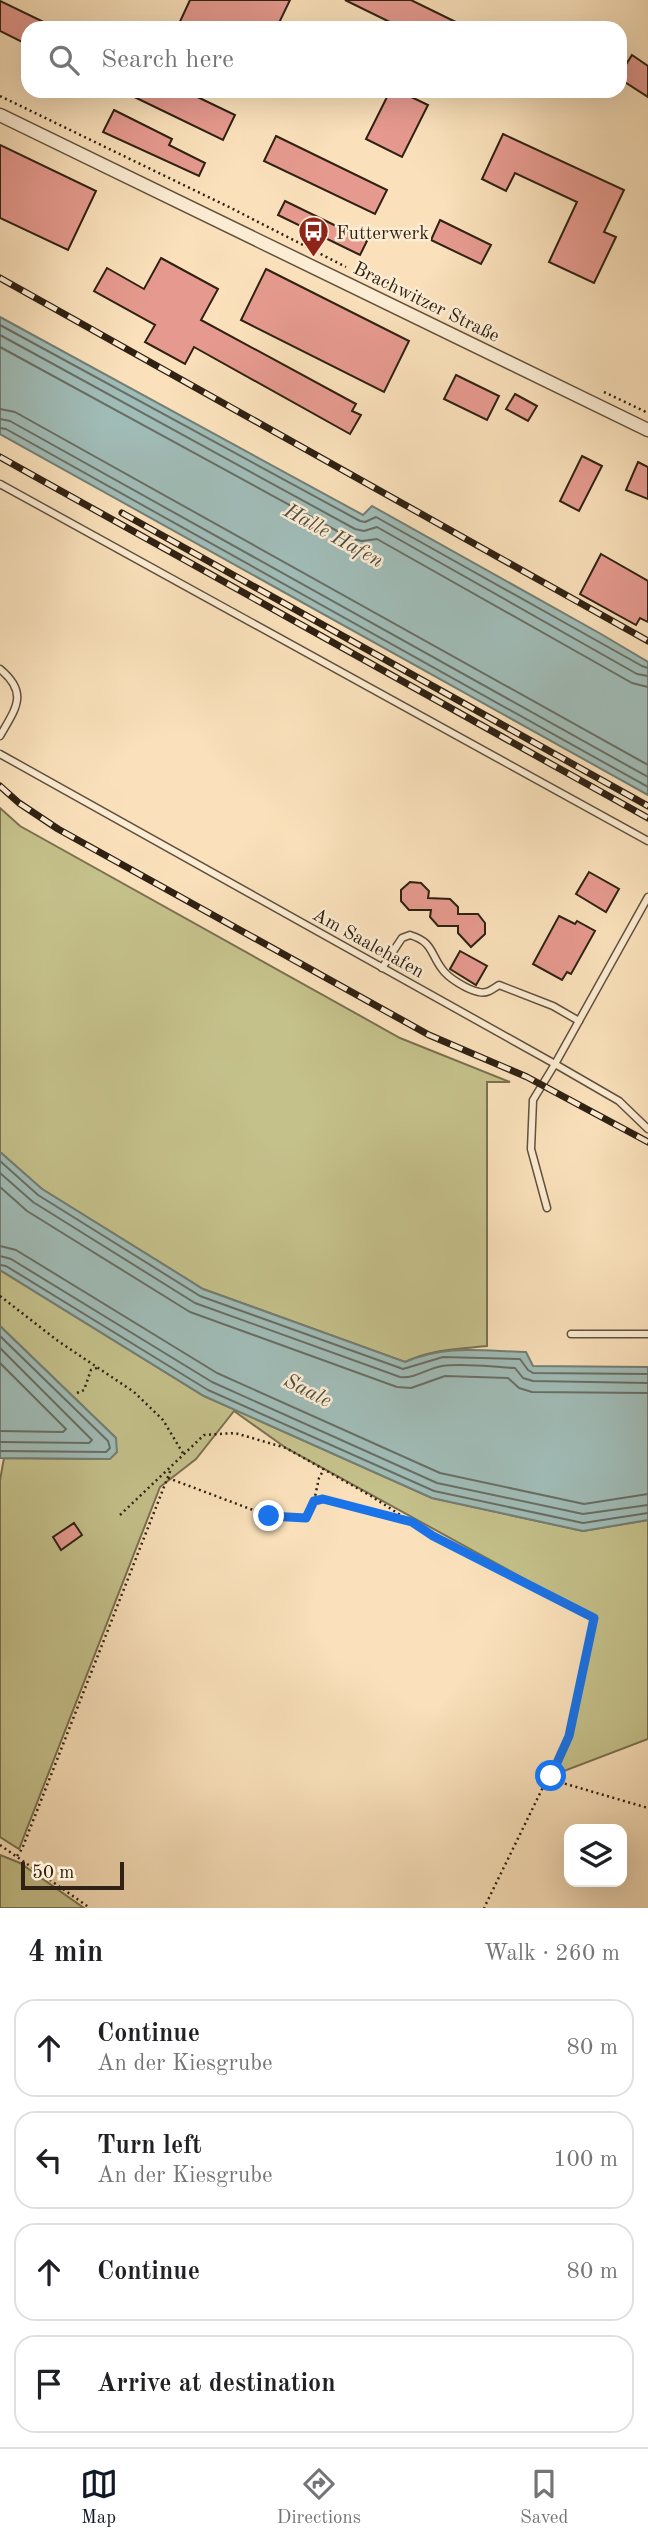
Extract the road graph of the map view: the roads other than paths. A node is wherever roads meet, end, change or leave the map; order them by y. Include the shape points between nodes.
1 (0, 115) edge
2 (648, 430) edge
3 (0, 484) edge
4 (0, 669) edge
5 (0, 736) edge
6 (0, 754) edge
7 (648, 841) edge
8 (648, 897) edge
9 (640, 912) junction
10 (648, 916) edge
11 (382, 968) junction
12 (579, 1021) junction
13 (555, 1064) junction
14 (648, 1129) edge
15 (547, 1208) dead end
16 (571, 1334) dead end
17 (648, 1334) edge

1 - 2 street, Brachwitzer Straße
3 - 7 lane
4 - 5 lane via 14,682 18,695
6 - 11 lane, Am Saalehafen
8 - 9 lane
9 - 10 lane
9 - 12 lane
11 - 12 lane via 402,938 422,938 442,970 461,984 480,993 499,985
11 - 13 lane, Am Saalehafen
12 - 13 lane
13 - 14 lane, Am Saalehafen via 619,1101
13 - 15 lane via 533,1100 531,1149
16 - 17 lane

